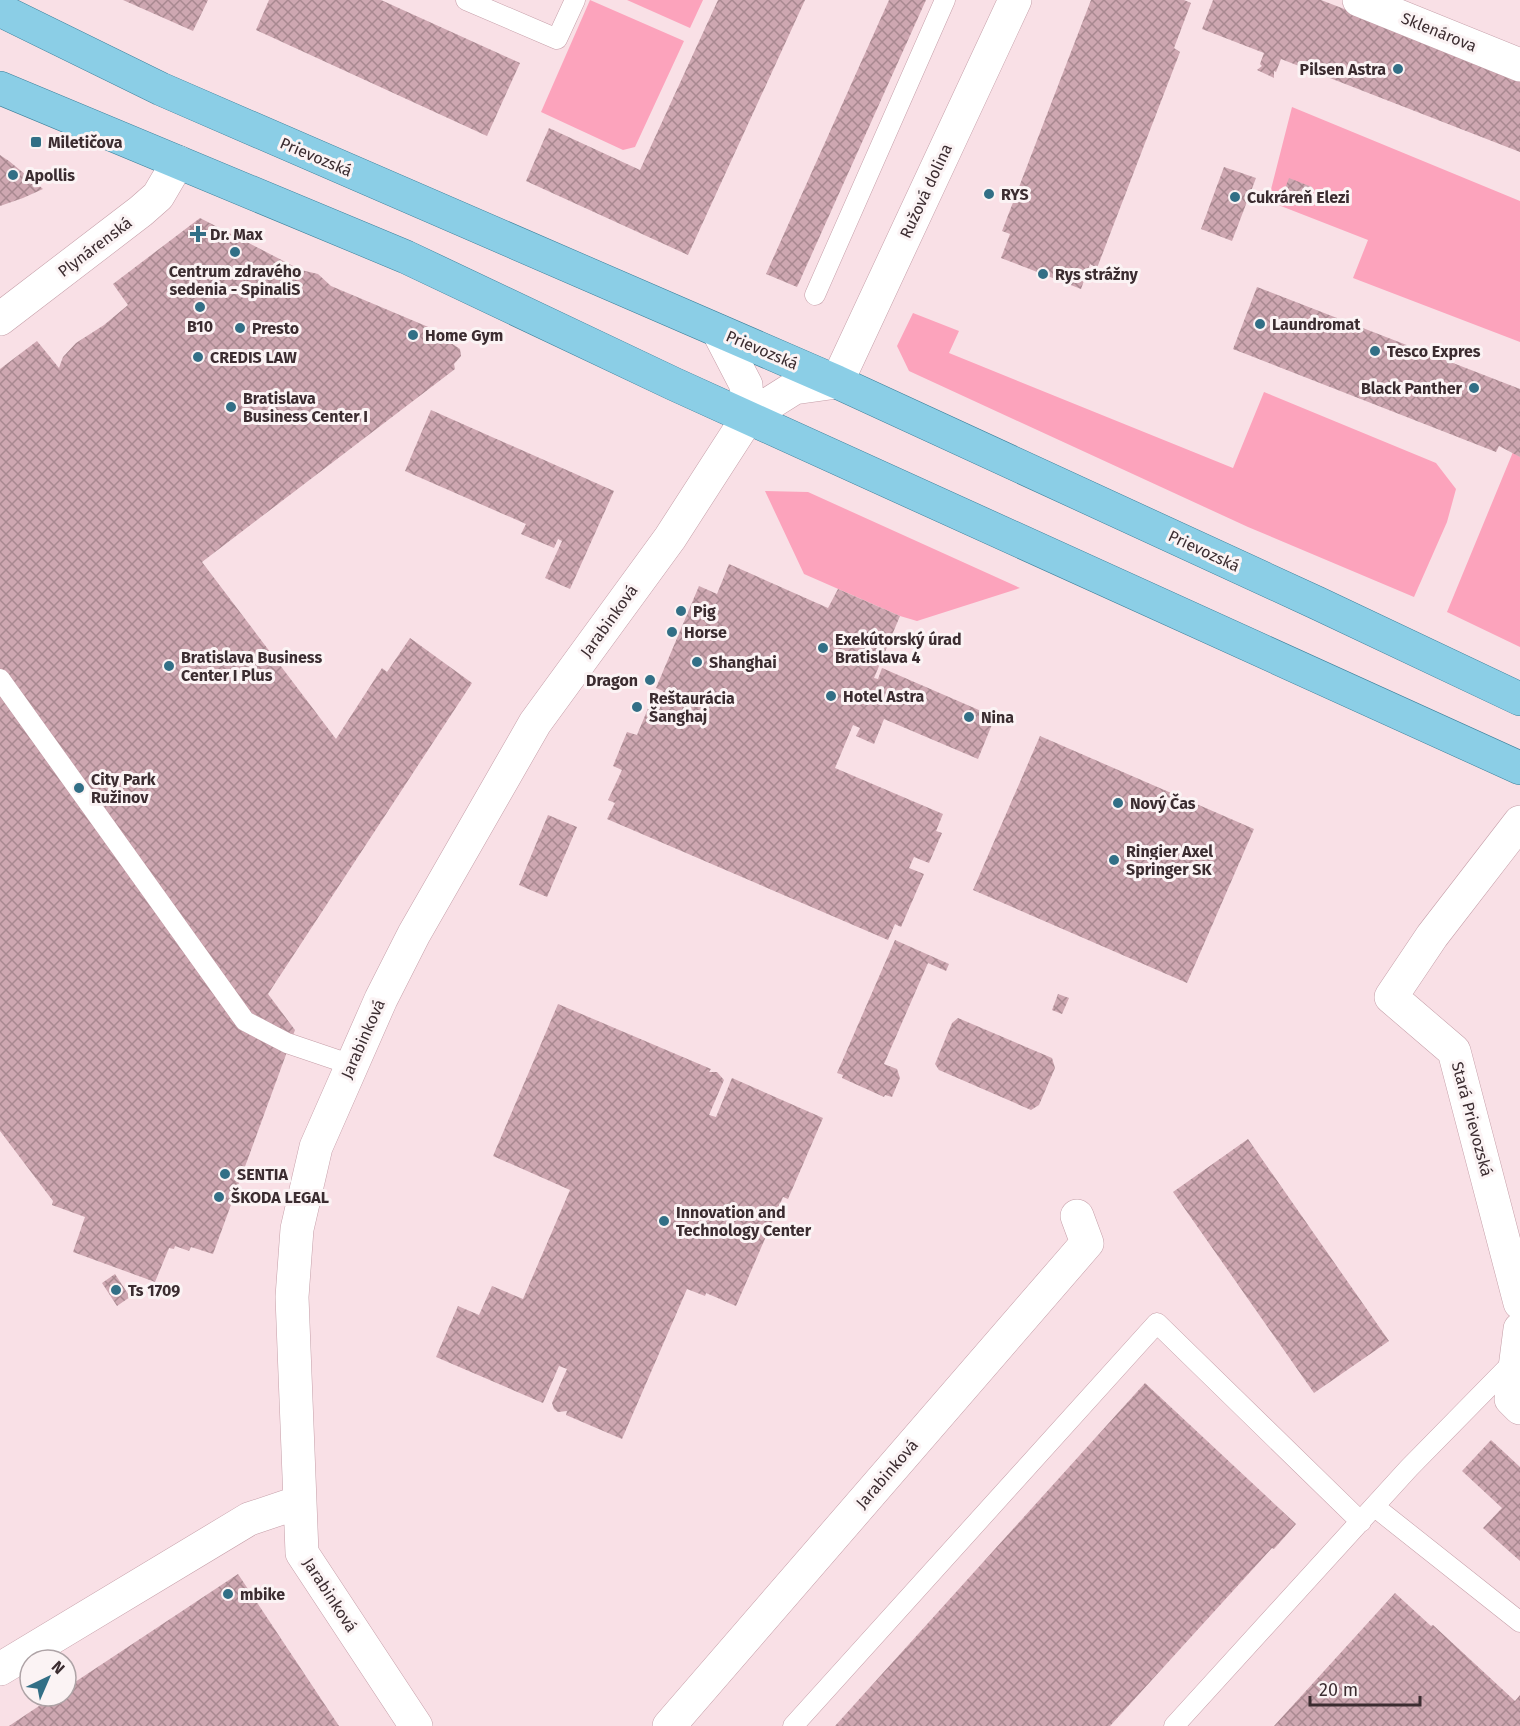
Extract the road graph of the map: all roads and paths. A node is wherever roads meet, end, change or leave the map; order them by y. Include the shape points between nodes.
1 (466, 0) edge
2 (575, 0) edge
3 (945, 0) edge
4 (1015, 0) edge
5 (1359, 0) edge
6 (0, 10) edge
7 (1520, 65) edge
8 (0, 88) edge
9 (178, 162) junction
10 (815, 295) dead end
11 (0, 320) edge
12 (718, 331) junction
13 (837, 382) junction
14 (748, 417) junction
15 (0, 679) edge
16 (1520, 699) edge
17 (1520, 768) edge
18 (1520, 822) edge
19 (351, 1065) junction
20 (1077, 1216) dead end
21 (1520, 1303) edge
22 (1518, 1345) edge
23 (1520, 1408) edge
24 (300, 1502) junction
25 (1375, 1507) junction
26 (1361, 1522) junction
27 (1520, 1622) edge
28 (0, 1669) edge
29 (416, 1726) edge
30 (669, 1726) edge
31 (793, 1726) edge
32 (1174, 1726) edge

1 - 2 lane via 557,39
3 - 10 lane
4 - 13 street, Ružová dolina
5 - 7 street, Sklenárova
6 - 12 main road, Prievozská via 161,89
8 - 9 main road
9 - 11 street, Plynárenská via 158,196
9 - 14 main road via 406,257
12 - 13 main road, Prievozská
12 - 14 street via 746,385
13 - 14 street, Jarabinková via 794,388
13 - 16 main road, Prievozská
14 - 17 main road
14 - 19 street, Jarabinková via 670,538 535,723 414,934
15 - 19 lane via 245,1021 287,1043
18 - 21 street, Stará Prievozská via 1432,936 1391,997 1454,1051
19 - 24 street, Jarabinková via 316,1147 297,1229 292,1297
20 - 30 street, Jarabinková via 1087,1243
22 - 23 street via 1510,1399
22 - 25 lane
24 - 28 street via 249,1519
24 - 29 street, Jarabinková via 302,1553
25 - 26 lane
25 - 27 lane
26 - 31 lane via 1157,1323
26 - 32 lane

